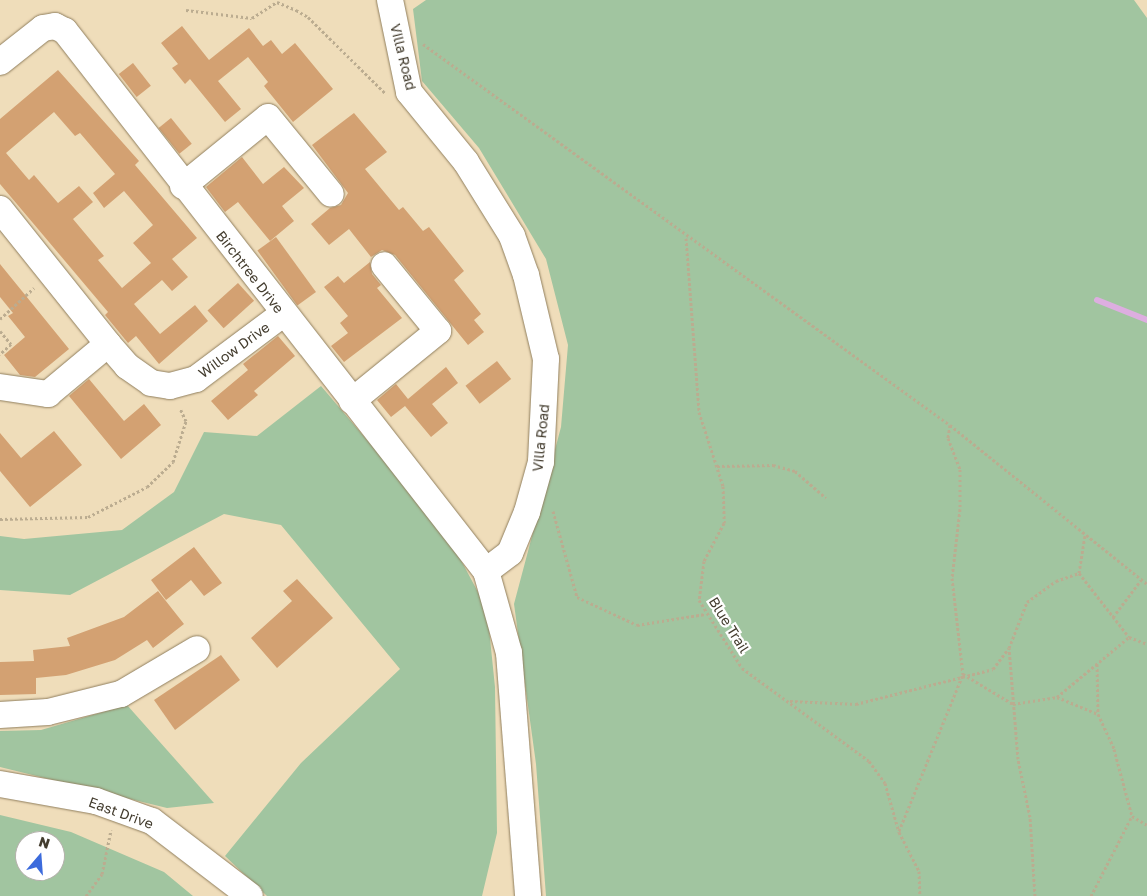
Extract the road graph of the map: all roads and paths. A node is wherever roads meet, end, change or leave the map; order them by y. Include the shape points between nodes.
1 (186, 10) dead end
2 (393, 11) edge
3 (0, 62) edge
4 (390, 98) dead end
5 (183, 186) junction
6 (331, 194) dead end
7 (0, 209) edge
8 (686, 237) junction
9 (384, 264) dead end
10 (51, 272) junction
11 (283, 314) junction
12 (0, 319) edge
13 (0, 331) edge
14 (108, 344) junction
15 (0, 354) edge
16 (170, 386) junction
17 (0, 388) edge
18 (352, 401) junction
19 (950, 425) junction
20 (717, 466) junction
21 (826, 498) dead end
22 (552, 509) dead end
23 (0, 519) edge
24 (1085, 535) junction
25 (486, 571) junction
26 (1079, 573) junction
27 (1141, 580) junction
28 (1147, 584) edge
29 (705, 614) junction
30 (1113, 616) junction
31 (1129, 637) junction
32 (1147, 644) edge
33 (1009, 648) junction
34 (197, 649) dead end
35 (1097, 664) junction
36 (963, 674) junction
37 (1057, 697) junction
38 (790, 701) junction
39 (1013, 704) junction
40 (1098, 714) junction
41 (0, 715) edge
42 (0, 784) edge
43 (116, 808) junction
44 (1132, 816) junction
45 (1147, 825) edge
46 (899, 832) junction
47 (86, 896) edge
48 (250, 896) edge
49 (528, 896) edge
50 (920, 896) edge
51 (1035, 896) edge
52 (1091, 896) edge

1 - 4 path via 252,18 277,2 296,10 308,17
2 - 8 path
2 - 25 street, Villa Road via 409,92 466,162 512,236 526,275 546,359 541,462 527,512 510,552
3 - 5 street, Birchtree Drive via 43,28 55,26 64,31
5 - 6 street via 268,117
5 - 11 street, Birchtree Drive
7 - 10 street
8 - 19 path
8 - 20 path, Blue Trail via 699,412
9 - 18 street via 438,331
10 - 12 path
10 - 14 street
11 - 16 street, Willow Drive via 196,378
11 - 18 street, Birchtree Drive
13 - 15 path via 11,344
14 - 16 street via 127,366 151,382
14 - 17 street via 48,394
16 - 23 path via 186,422 173,462 147,488 88,517
18 - 25 street, Birchtree Drive via 428,492
19 - 24 path
19 - 36 path via 948,438 960,469 960,509 952,578
20 - 21 path via 773,465 795,471
20 - 29 path, Blue Trail via 723,486 724,523 704,561 699,600
22 - 29 path via 577,597 638,625
24 - 26 path
24 - 27 path
25 - 49 street via 510,653
26 - 30 path
26 - 33 path via 1056,581 1027,602
27 - 28 path
27 - 30 path
29 - 38 path, Blue Trail via 742,668
30 - 31 path
31 - 32 path
31 - 35 path
33 - 36 path via 993,669
33 - 39 path
34 - 41 street via 122,694 48,712
35 - 37 path
35 - 40 path
36 - 38 path via 856,704
36 - 39 path
36 - 46 path
37 - 39 path
37 - 40 path
38 - 46 path, Blue Trail via 869,761 886,784
39 - 51 path via 1030,817
40 - 44 path via 1114,749
42 - 43 street, East Drive
43 - 47 path via 102,874
43 - 48 street, East Drive via 152,821
44 - 45 path
44 - 52 path
46 - 50 path, Blue Trail via 919,871

